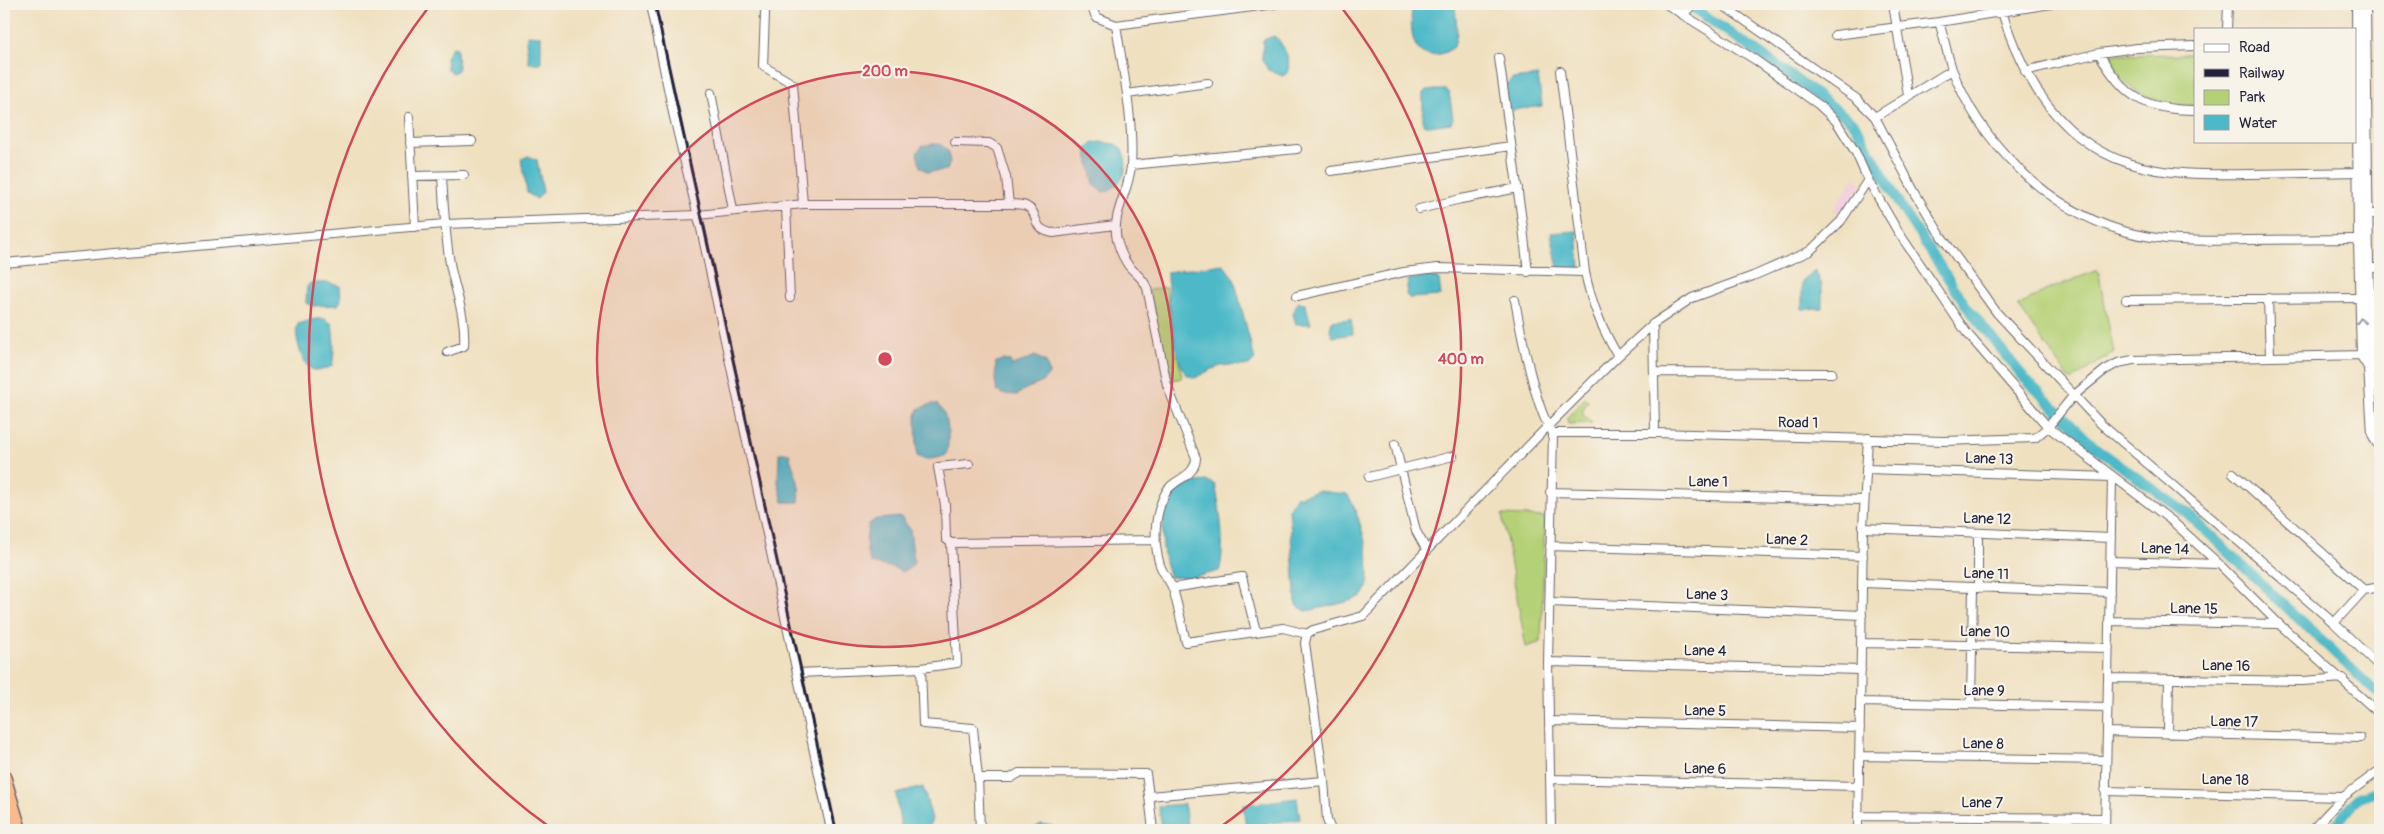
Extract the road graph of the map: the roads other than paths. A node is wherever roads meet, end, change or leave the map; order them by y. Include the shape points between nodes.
1 (651, 4) edge
2 (1090, 4) edge
3 (1275, 4) edge
4 (1666, 4) edge
5 (1693, 4) edge
6 (1722, 4) edge
7 (1892, 4) edge
8 (2052, 4) edge
9 (2228, 4) edge
10 (2357, 4) edge
11 (2365, 4) edge
12 (2001, 8) edge
13 (765, 13) dead end
14 (1684, 14) junction
15 (1939, 22) junction
16 (1116, 25) junction
17 (1896, 27) junction
18 (2227, 28) edge
19 (1835, 35) dead end
20 (2194, 46) edge
21 (2356, 49) edge
22 (2099, 53) junction
23 (1498, 58) dead end
24 (1952, 70) junction
25 (1560, 71) dead end
26 (2025, 71) junction
27 (1208, 83) dead end
28 (711, 93) dead end
29 (1127, 94) junction
30 (1908, 95) junction
31 (2360, 109) edge
32 (2194, 110) edge
33 (409, 117) dead end
34 (1875, 117) junction
35 (472, 141) dead end
36 (956, 142) dead end
37 (410, 143) junction
38 (1510, 146) junction
39 (1297, 150) dead end
40 (1131, 165) junction
41 (1330, 170) dead end
42 (2363, 172) junction
43 (412, 176) junction
44 (442, 176) junction
45 (464, 176) dead end
46 (1868, 180) junction
47 (1518, 188) junction
48 (803, 204) junction
49 (1009, 204) junction
50 (786, 206) junction
51 (1419, 209) dead end
52 (734, 210) junction
53 (698, 214) junction
54 (2368, 214) junction
55 (2380, 214) edge
56 (444, 224) junction
57 (1115, 225) junction
58 (414, 227) junction
59 (2358, 239) junction
60 (4, 264) edge
61 (2368, 268) junction
62 (2380, 268) edge
63 (1528, 272) junction
64 (1585, 272) junction
65 (1297, 296) dead end
66 (790, 298) dead end
67 (2268, 298) junction
68 (2360, 298) junction
69 (1515, 300) dead end
70 (2126, 300) dead end
71 (1653, 324) junction
72 (2375, 328) edge
73 (447, 352) dead end
74 (2367, 355) junction
75 (1618, 356) junction
76 (2270, 357) junction
77 (1654, 372) junction
78 (1832, 373) dead end
79 (2376, 385) edge
80 (2073, 396) junction
81 (2049, 425) junction
82 (1547, 427) junction
83 (1552, 433) junction
84 (1655, 433) junction
85 (1864, 438) junction
86 (1395, 444) dead end
87 (2380, 444) edge
88 (1453, 456) dead end
89 (968, 464) dead end
90 (1866, 469) junction
91 (1402, 470) junction
92 (2233, 473) dead end
93 (1369, 477) dead end
94 (2112, 477) junction
95 (1550, 492) junction
96 (1864, 500) junction
97 (1863, 528) junction
98 (1978, 533) junction
99 (2111, 538) junction
100 (1155, 540) junction
101 (951, 543) junction
102 (1550, 546) junction
103 (1426, 550) junction
104 (1863, 556) junction
105 (2110, 561) junction
106 (2220, 564) junction
107 (1862, 583) junction
108 (2380, 587) edge
109 (1172, 588) junction
110 (1976, 588) junction
111 (2364, 590) junction
112 (2110, 592) junction
113 (1550, 602) junction
114 (1862, 615) junction
115 (2109, 621) junction
116 (2334, 623) junction
117 (2279, 624) junction
118 (1256, 631) junction
119 (1307, 634) junction
120 (1862, 643) junction
121 (1971, 645) junction
122 (2108, 648) junction
123 (1548, 662) junction
124 (922, 668) junction
125 (2380, 668) edge
126 (1861, 670) junction
127 (796, 673) junction
128 (2108, 678) junction
129 (2343, 678) junction
130 (2169, 679) junction
131 (1860, 702) junction
132 (1971, 704) junction
133 (2107, 707) junction
134 (2380, 714) edge
135 (1549, 721) junction
136 (1860, 728) junction
137 (2106, 732) junction
138 (2168, 734) junction
139 (2360, 738) dead end
140 (1860, 756) junction
141 (2106, 760) junction
142 (2380, 770) edge
143 (4, 776) edge
144 (978, 778) junction
145 (1551, 779) junction
146 (1324, 781) junction
147 (1859, 786) junction
148 (2105, 791) junction
149 (1149, 796) junction
150 (2343, 797) junction
151 (1858, 816) junction
152 (2105, 818) junction
153 (20, 830) edge
154 (831, 830) edge
155 (980, 830) edge
156 (1154, 830) edge
157 (1331, 830) edge
158 (1551, 830) edge
159 (1858, 830) edge
160 (2104, 830) edge
161 (2312, 830) edge

1 - 53 street
2 - 16 street via 1096,17
3 - 16 street
4 - 14 street
5 - 14 street
6 - 34 street via 1857,99
7 - 17 street
8 - 12 street
9 - 18 street
10 - 21 street
11 - 31 street
12 - 15 street
12 - 26 street via 2007,33
13 - 48 street via 763,66 792,84
14 - 46 street via 1819,105 1836,121
15 - 17 street
15 - 24 street
16 - 29 street
17 - 19 street
17 - 30 street
20 - 22 street
21 - 31 street
22 - 26 street
22 - 32 street via 2124,90 2144,102 2174,110
23 - 38 street
24 - 30 street
24 - 59 street via 1968,103 2022,173 2046,193 2078,212 2120,230 2158,238 2206,241
25 - 64 street
26 - 42 street via 2068,130 2101,153 2148,170 2190,175
27 - 29 street
28 - 52 street
29 - 40 street
30 - 34 street
31 - 42 street
33 - 37 street
34 - 80 street via 1941,236 1997,313
35 - 37 street
36 - 49 street via 989,143 998,148
37 - 43 street
38 - 41 street
38 - 47 street
39 - 40 street
40 - 57 street
42 - 54 street
42 - 59 street
43 - 44 street
43 - 58 street
44 - 45 street
44 - 56 street
46 - 71 street via 1841,221 1810,251 1692,298
46 - 81 street via 1897,230 1966,332
47 - 51 street
47 - 63 street
48 - 49 street
48 - 50 street
49 - 57 street via 1025,205 1038,227 1052,233
50 - 52 street
50 - 66 street
52 - 53 street
53 - 56 street
53 - 127 street
54 - 55 street
54 - 61 street
56 - 58 street
56 - 73 street via 451,269 464,318 464,346
57 - 100 street via 1128,265 1143,279 1147,288 1167,385 1196,458 1196,466 1188,476 1166,490 1158,511
58 - 60 street
59 - 68 street
61 - 62 street
61 - 72 street
63 - 64 street
63 - 65 street via 1438,268 1404,272
64 - 75 street via 1590,301
67 - 68 street
67 - 70 street
67 - 76 street
74 -> 68 street
69 - 82 street
71 - 75 street
71 - 77 street
72 - 74 street
74 - 76 street
74 - 79 street
75 - 82 street
76 - 80 street via 2132,360 2105,370
77 - 78 street
77 - 84 street
79 - 87 street via 2373,434
80 - 81 street
80 - 116 street via 2101,424
81 - 85 street, Road 1 via 2035,438 1944,441
81 - 94 street
82 - 83 street
82 - 103 street
83 - 84 street, Road 1
83 - 95 street
84 - 85 street, Road 1
85 - 90 street
86 - 91 street
88 - 91 street
89 - 101 street via 938,467 945,505 946,538
90 - 94 street, Lane 13
90 - 96 street
91 - 93 street
91 - 103 street via 1416,531
92 - 111 street
94 - 99 street
94 - 106 street via 2172,522
95 - 96 street, Lane 1
95 - 102 street
96 - 97 street
97 - 98 street, Lane 12
97 - 104 street
98 - 99 street, Lane 12
98 - 110 street
99 - 105 street
100 - 101 street
100 - 109 street via 1160,566
101 - 124 street via 957,664
102 - 104 street, Lane 2
102 - 113 street
103 - 119 street via 1364,616
104 - 107 street
105 - 106 street, Lane 14
105 - 112 street
106 - 117 street
107 - 110 street, Lane 11
107 - 114 street
108 - 111 street
109 - 118 street via 1242,577
109 - 118 street via 1186,642
110 - 112 street, Lane 11
110 - 121 street
111 - 116 street
112 - 115 street
113 - 114 street, Lane 3
113 - 123 street
114 - 120 street
115 - 117 street, Lane 15
115 - 122 street
116 - 125 street
117 - 129 street
118 - 119 street via 1283,628
119 - 146 street via 1304,643
120 - 121 street, Lane 10
120 - 126 street
121 - 122 street, Lane 10
121 - 132 street
122 - 128 street
123 - 126 street, Lane 4
123 - 135 street
124 - 127 street
124 - 144 street via 923,724 973,728
126 - 131 street
127 - 154 street
128 - 130 street, Lane 16
128 - 133 street
129 - 130 street, Lane 16
129 - 134 street
130 - 138 street
131 - 132 street, Lane 9
131 - 136 street
132 - 133 street, Lane 9
133 - 137 street
135 - 136 street, Lane 5
135 - 145 street
136 - 140 street
137 - 138 street, Lane 17
137 - 141 street
138 - 139 street, Lane 17
140 - 141 street, Lane 8
140 - 147 street
141 - 148 street
142 - 150 street
143 - 153 highway
144 - 149 street via 1011,778 1019,773 1146,774
144 - 155 street
145 - 147 street, Lane 6
145 - 158 street
146 - 149 street
146 - 157 street via 1327,820
147 - 151 street
148 - 150 street, Lane 18
148 - 152 street
149 - 156 street
150 - 161 street
151 - 152 street, Lane 7
151 - 159 street
152 - 160 street

